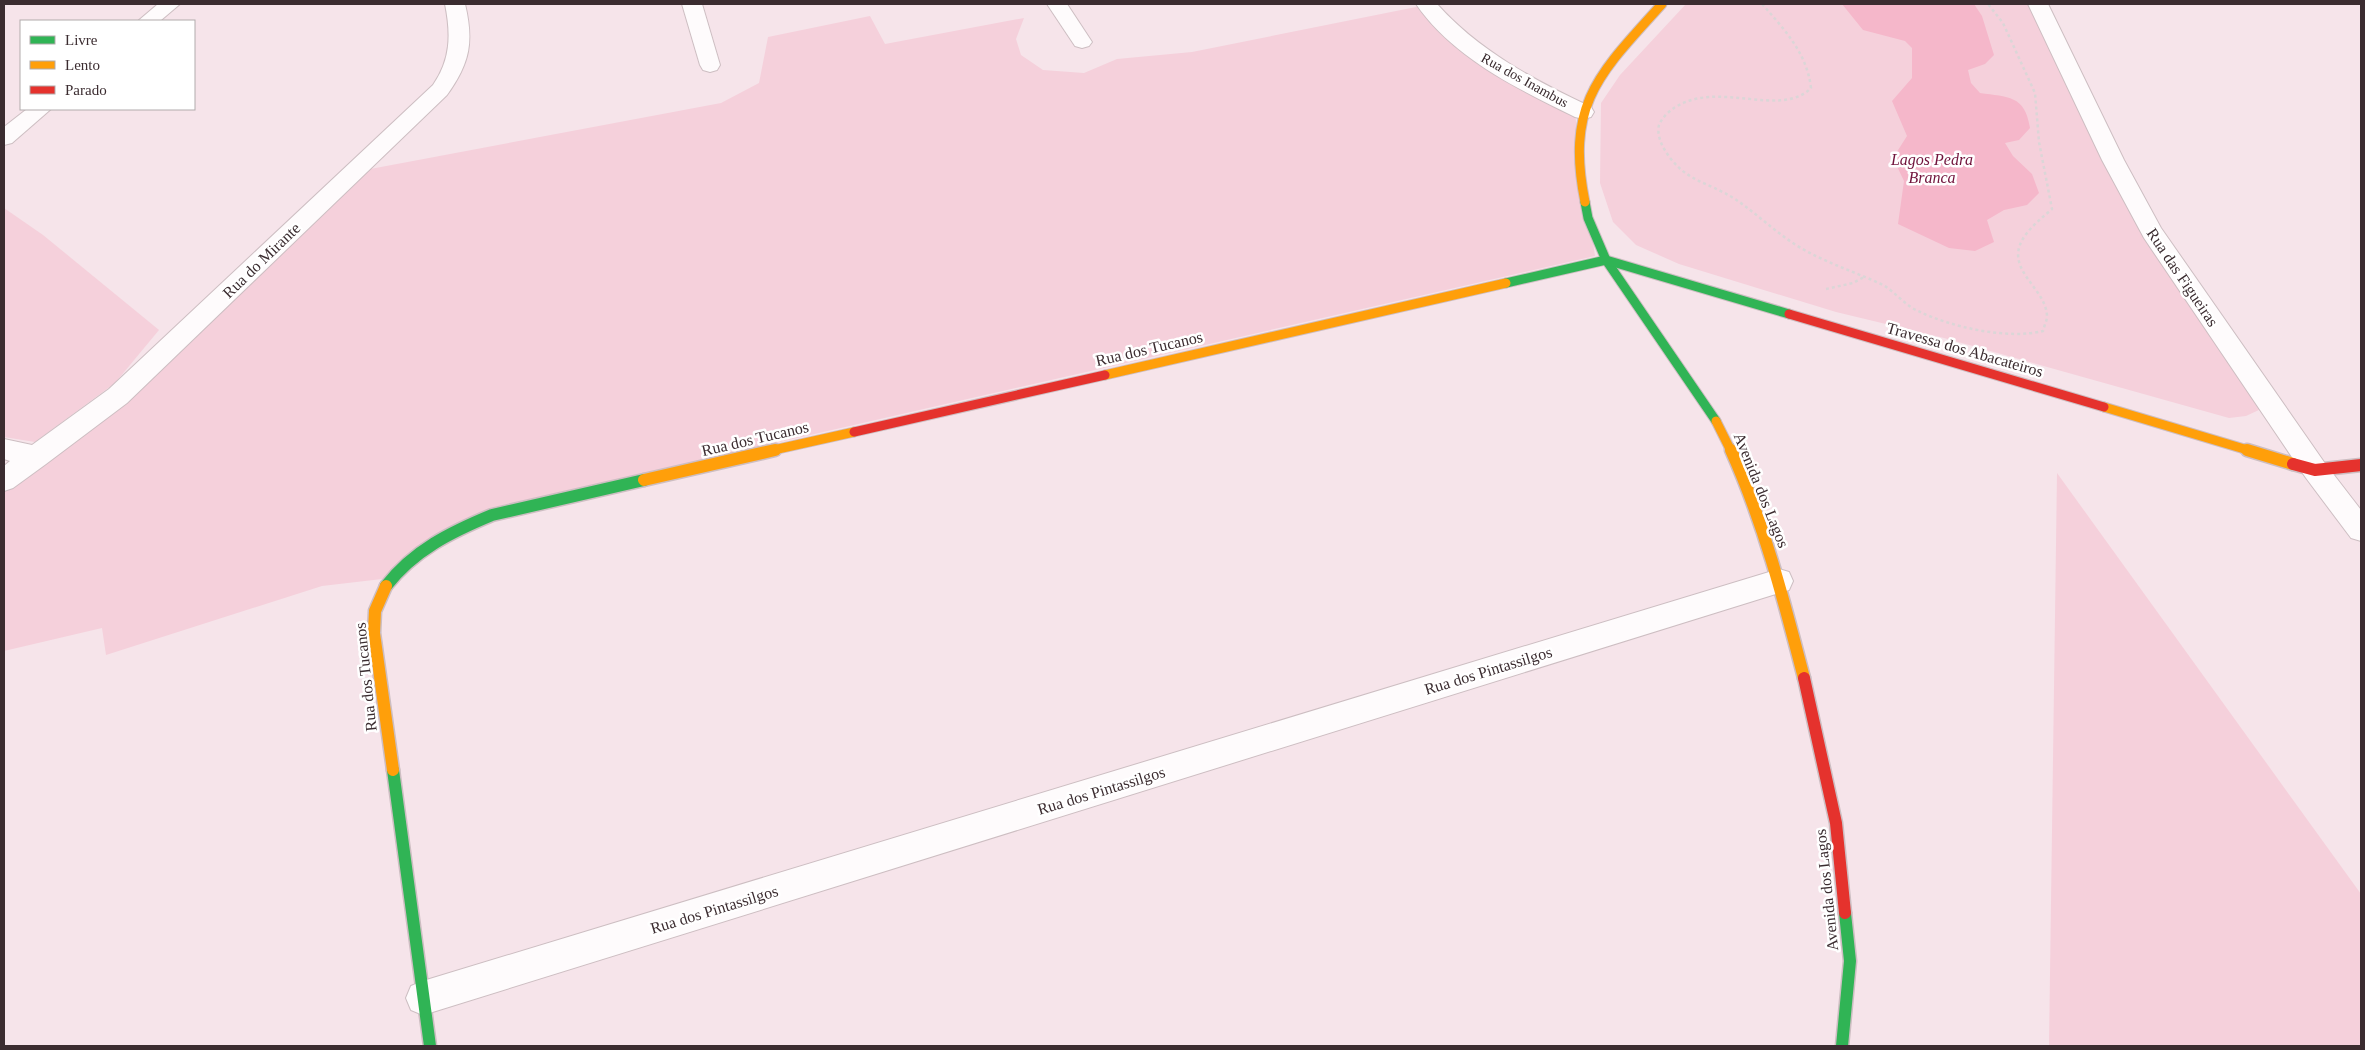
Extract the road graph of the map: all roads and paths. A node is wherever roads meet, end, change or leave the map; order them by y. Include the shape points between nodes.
1 (170, 4) edge
2 (455, 4) edge
3 (692, 4) edge
4 (1058, 4) edge
5 (1426, 4) edge
6 (1662, 4) edge
7 (1762, 4) edge
8 (1988, 4) edge
9 (2038, 4) edge
10 (149, 20) edge
11 (1082, 42) dead end
12 (710, 65) dead end
13 (39, 110) edge
14 (1583, 112) junction
15 (4, 138) edge
16 (1606, 260) junction
17 (4, 449) edge
18 (37, 457) junction
19 (2361, 465) edge
20 (2315, 470) junction
21 (4, 480) edge
22 (2361, 530) edge
23 (1779, 581) junction
24 (423, 998) junction
25 (430, 1046) edge
26 (1842, 1046) edge

1 - 10 street
2 - 18 street, Rua do Mirante via 460,26 459,56 452,75 440,90 118,396
3 - 12 street
4 - 11 street
5 - 14 street, Rua dos Inambus via 1466,45 1499,68
6 - 14 street, Avenida dos Lagos via 1611,62
7 - 8 path via 1798,51 1811,78 1811,88 1802,97 1788,100 1717,96 1694,98 1679,105 1667,113 1659,126 1660,141 1670,159 1688,176 1734,200 1796,245 1832,265 1883,285 1917,311 2003,335 2027,335 2043,331 2047,316 2040,299 2024,277 2019,260 2020,243 2032,226 2052,209 2039,142 2035,93 2003,23
9 - 20 street, Rua das Figueiras via 2113,160 2152,232
13 - 15 street
14 - 16 street, Avenida dos Lagos via 1579,149 1581,184 1588,218
16 - 20 street, Travessa dos Abacateiros
16 - 23 street, Avenida dos Lagos via 1707,406 1733,453
16 - 24 street, Rua dos Tucanos via 492,515 452,531 422,548 403,564 386,588 374,611 374,634
17 - 18 street
18 - 21 street, Rua do Mirante
19 - 20 street
20 - 22 street, Rua das Figueiras
23 - 24 street, Rua dos Pintassilgos
23 - 26 street, Avenida dos Lagos via 1836,824 1850,961
24 - 25 street, Rua dos Tucanos

